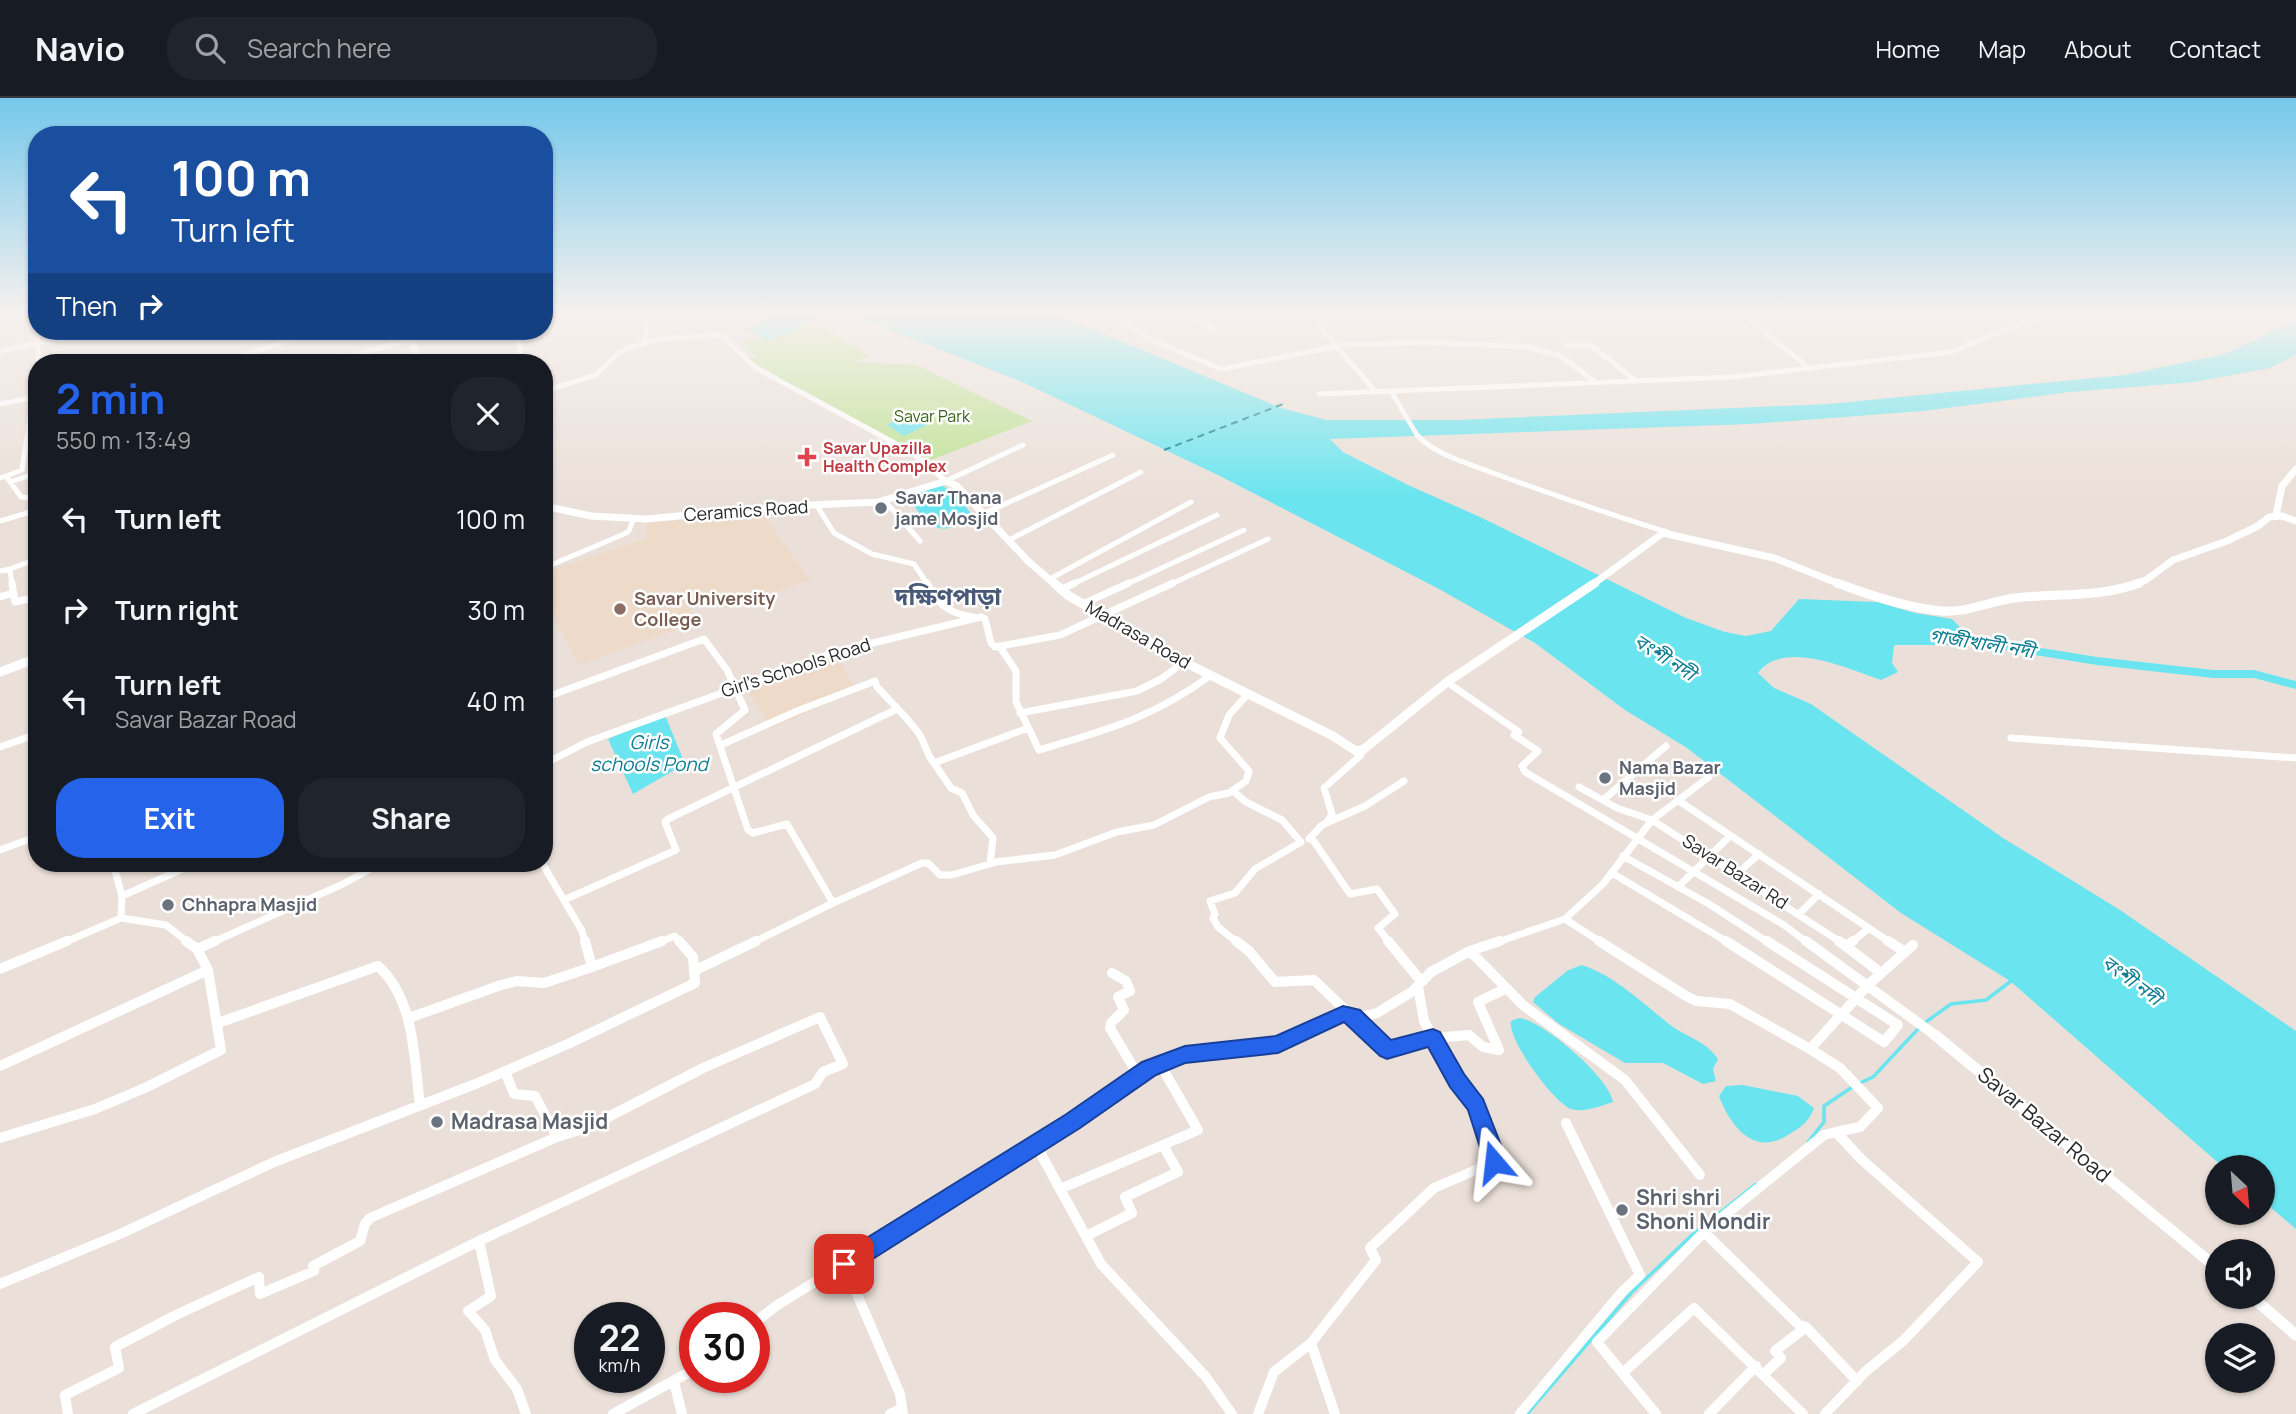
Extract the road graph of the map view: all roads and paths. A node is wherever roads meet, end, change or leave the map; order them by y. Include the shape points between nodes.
1 (595, 374) edge
2 (767, 374) edge
3 (1360, 374) edge
4 (1585, 374) edge
5 (1627, 374) edge
6 (1755, 374) edge
7 (1635, 381) junction
8 (1596, 383) junction
9 (553, 388) edge
10 (1391, 391) junction
11 (1376, 392) junction
12 (1319, 394) dead end
13 (28, 399) edge
14 (0, 404) edge
15 (1417, 435) joint
16 (28, 437) edge
17 (1023, 445) dead end
18 (1112, 454) dead end
19 (2296, 469) edge
20 (1141, 472) dead end
21 (28, 475) edge
22 (5, 479) edge
23 (946, 481) junction
24 (28, 498) edge
25 (885, 501) junction
26 (1191, 502) dead end
27 (817, 506) junction
28 (553, 508) edge
29 (28, 511) edge
30 (985, 513) junction
31 (1217, 515) dead end
32 (2276, 515) junction
33 (633, 520) junction
34 (0, 521) edge
35 (2296, 521) edge
36 (1244, 530) dead end
37 (1667, 532) junction
38 (1268, 539) dead end
39 (1009, 540) junction
40 (920, 541) dead end
41 (28, 562) edge
42 (553, 564) edge
43 (10, 569) junction
44 (0, 571) edge
45 (1048, 580) junction
46 (1060, 590) junction
47 (13, 593) junction
48 (0, 597) edge
49 (28, 599) edge
50 (1083, 604) junction
51 (981, 617) junction
52 (1104, 617) junction
53 (1000, 647) junction
54 (28, 661) edge
55 (1184, 662) junction
56 (0, 672) edge
57 (1211, 675) junction
58 (1447, 682) junction
59 (735, 686) junction
60 (1248, 694) junction
61 (553, 695) edge
62 (897, 709) junction
63 (1020, 713) junction
64 (1028, 728) junction
65 (28, 736) edge
66 (2011, 738) dead end
67 (721, 745) junction
68 (1666, 746) dead end
69 (0, 747) edge
70 (1359, 753) junction
71 (2296, 758) edge
72 (553, 760) edge
73 (934, 763) junction
74 (1709, 776) dead end
75 (1404, 781) dead end
76 (734, 785) junction
77 (1579, 787) dead end
78 (1233, 791) junction
79 (1603, 800) junction
80 (1679, 801) junction
81 (1652, 820) junction
82 (1326, 823) junction
83 (1730, 836) junction
84 (1311, 837) junction
85 (1638, 838) junction
86 (28, 840) edge
87 (1301, 842) junction
88 (0, 850) edge
89 (1759, 854) junction
90 (1623, 856) junction
91 (1710, 856) junction
92 (990, 864) junction
93 (1694, 871) junction
94 (115, 872) edge
95 (176, 872) edge
96 (365, 872) edge
97 (547, 872) edge
98 (1612, 873) junction
99 (1738, 873) junction
100 (1678, 887) junction
101 (1819, 894) junction
102 (122, 896) junction
103 (564, 900) junction
104 (833, 902) junction
105 (1799, 914) junction
106 (121, 918) junction
107 (1565, 919) junction
108 (1869, 928) junction
109 (1913, 945) dead end
110 (1847, 946) junction
111 (197, 949) junction
112 (1470, 951) junction
113 (1905, 952) junction
114 (592, 967) junction
115 (0, 969) edge
116 (208, 970) junction
117 (696, 970) junction
118 (1112, 973) dead end
119 (1881, 973) junction
120 (1420, 983) junction
121 (1869, 984) junction
122 (1505, 989) junction
123 (1857, 999) junction
124 (1354, 1016) junction
125 (1843, 1016) junction
126 (409, 1018) junction
127 (218, 1023) junction
128 (1935, 1035) joint
129 (1433, 1038) junction
130 (1810, 1049) junction
131 (1160, 1064) junction
132 (0, 1066) edge
133 (505, 1071) junction
134 (1139, 1074) junction
135 (420, 1105) junction
136 (1566, 1123) dead end
137 (1836, 1132) junction
138 (557, 1137) junction
139 (0, 1138) edge
140 (1036, 1145) junction
141 (1163, 1145) junction
142 (1700, 1175) dead end
143 (1060, 1189) junction
144 (1704, 1232) junction
145 (1086, 1237) junction
146 (479, 1241) junction
147 (2205, 1258) edge
148 (844, 1264) junction
149 (0, 1284) edge
150 (2266, 1309) edge
151 (770, 1311) edge
152 (1805, 1327) junction
153 (2296, 1335) edge
154 (1311, 1343) junction
155 (1760, 1370) junction
156 (1624, 1372) junction
157 (679, 1379) edge
158 (1857, 1381) junction
159 (674, 1382) junction
160 (902, 1411) edge
161 (68, 1414) edge
162 (133, 1414) edge
163 (526, 1414) edge
164 (613, 1414) edge
165 (682, 1414) edge
166 (890, 1414) edge
167 (1232, 1414) edge
168 (1258, 1414) edge
169 (1335, 1414) edge
170 (1520, 1414) edge
171 (1656, 1414) edge
172 (1709, 1414) edge
173 (1803, 1414) edge
174 (1825, 1414) edge

1 - 9 street
2 - 23 street via 911,452
3 - 11 street
4 - 8 street
5 - 7 street
6 - 7 street
7 - 8 street
8 - 10 street
10 - 11 street
10 - 15 street
11 - 12 street
13 - 14 street
15 - 37 street via 1427,446 1464,461
16 - 22 street via 22,470
17 - 23 street
18 - 30 street
19 - 32 street via 2282,486
20 - 39 street
21 - 22 street
22 - 24 street via 21,497
23 - 25 street, Ceramics Road
23 - 30 street, Madrasa Road
25 - 27 street, Ceramics Road
25 - 40 street
26 - 45 street
27 - 33 street, Ceramics Road
27 - 51 street via 834,533 872,554 914,564 935,601 949,614
28 - 33 street, Ceramics Road
29 - 34 street
30 - 39 street, Madrasa Road
31 - 46 street
32 - 35 street
32 - 37 street via 2227,541 2173,560 2133,585 2013,598 1963,611 1940,611 1863,593 1774,558
33 - 42 street via 624,534
36 - 50 street
37 - 58 street
38 - 52 street
39 - 45 street, Madrasa Road
41 - 43 street
43 - 44 street
43 - 47 street
45 - 46 street, Madrasa Road
46 - 50 street, Madrasa Road
47 - 48 street
47 - 49 street via 15,602
50 - 52 street, Madrasa Road
51 - 53 street via 991,643
51 - 59 street, Girl's Schools Road via 835,652
52 - 53 street via 1060,635
52 - 55 street, Madrasa Road
53 - 63 street via 1016,671
54 - 56 street
55 - 57 street, Madrasa Road
55 - 63 street via 1138,691
57 - 60 street, Madrasa Road
57 - 64 street via 1180,698 1130,723 1040,751
58 - 70 street
58 - 85 street via 1538,751 1522,766 1525,772
59 - 61 street via 704,639
59 - 67 street via 746,710 718,730
59 - 72 street, Girl's Schools Road
60 - 70 street, Madrasa Road
60 - 78 street via 1229,715 1220,738 1249,771 1247,781
62 - 67 street via 875,681
62 - 73 street via 917,731 923,751
62 - 76 street
63 - 64 street
64 - 73 street
65 - 69 street
66 - 71 street
67 - 76 street
68 - 79 street
70 - 82 street via 1324,788 1332,814
73 - 92 street via 990,831
74 - 80 street
75 - 82 street via 1365,806
76 - 103 street via 666,821 676,850
76 - 104 street via 750,832 787,824
77 - 79 street, Savar Bazar Rd
78 - 87 street via 1282,820
78 - 92 street via 1209,797 1154,825 1117,832 1064,853
79 - 81 street, Savar Bazar Rd
80 - 81 street
80 - 83 street
81 - 85 street
81 - 91 street, Savar Bazar Rd
82 - 84 street
83 - 89 street
83 - 91 street
84 - 87 street
84 - 120 street via 1350,894 1377,889 1395,914 1378,928
85 - 90 street
85 - 93 street, Savar Bazar Road
86 - 88 street
87 - 124 street via 1254,870 1235,893 1210,901 1216,914 1213,919 1275,982 1314,980
89 - 99 street
89 - 101 street
90 - 98 street
90 - 100 street
91 - 93 street
91 - 99 street, Savar Bazar Rd
92 - 104 street via 940,875 922,863
93 - 100 street
93 - 121 street, Savar Bazar Road
94 - 102 street
95 - 102 street
96 - 111 street
97 - 103 street
98 - 107 street
98 - 125 street
99 - 105 street, Savar Bazar Rd
100 - 123 street
101 - 105 street
101 - 108 street
102 - 106 street
103 - 114 street via 582,931
104 - 117 street
105 - 110 street, Savar Bazar Rd
106 - 111 street via 166,925
106 - 115 street
107 - 112 street
107 - 130 street via 1686,996 1730,1004
108 - 110 street
108 - 113 street
109 - 113 street
110 - 119 street, Savar Bazar Rd
111 - 116 street
112 - 120 street
112 - 122 street
113 - 119 street
114 - 117 street via 674,936 693,957
114 - 126 street via 544,983 501,985
116 - 127 street
116 - 132 street
117 - 133 street via 695,983 679,993
118 - 134 street via 1126,981 1130,991 1118,997 1124,1010 1110,1028
119 - 121 street
120 - 124 street via 1377,1013
120 - 129 street via 1419,1006
121 - 123 street
121 - 128 street, Savar Bazar Road
122 - 129 street via 1478,1002 1499,1050 1483,1047 1469,1035
122 - 142 street via 1625,1080
123 - 125 street
123 - 125 street via 1898,1025 1884,1042
124 - 129 street via 1387,1050
124 - 131 street via 1337,1015 1266,1048 1204,1051
125 - 130 street
126 - 127 street via 387,974 378,966
126 - 135 street
127 - 139 street via 221,1050 216,1054 94,1109
128 - 147 street, Savar Bazar Road
129 - 154 street via 1476,1105 1494,1162 1434,1188 1370,1248 1376,1260
130 - 137 street via 1840,1068 1878,1108 1860,1127
131 - 134 street
131 - 141 street via 1198,1130
133 - 135 street
133 - 138 street via 514,1094 535,1096
134 - 140 street
135 - 149 street via 274,1162
136 - 170 street via 1640,1275
137 - 144 street via 1824,1135
137 - 158 street via 1978,1262 1903,1341
138 - 146 street via 589,1127 703,1068 820,1017 843,1064 823,1072 815,1084
138 - 161 street via 370,1217 360,1241 313,1266 314,1272 260,1294 259,1277 115,1347 119,1367 65,1395
140 - 143 street
140 - 148 street
141 - 143 street
141 - 145 street via 1178,1172 1125,1197 1132,1213
143 - 145 street
144 - 152 street
144 - 156 street via 1597,1342
145 - 167 street via 1101,1264 1206,1377
146 - 162 street
146 - 163 street via 491,1296 468,1311 485,1330 495,1360 517,1389
148 - 151 street
148 - 160 street via 900,1394
150 - 153 street
152 - 155 street via 1775,1351 1781,1358
152 - 158 street
154 - 168 street via 1274,1372
154 - 169 street
155 - 156 street via 1695,1308
155 - 172 street
155 - 173 street
156 - 171 street
157 - 159 street
158 - 174 street
159 - 164 street
159 - 165 street
160 - 166 street

